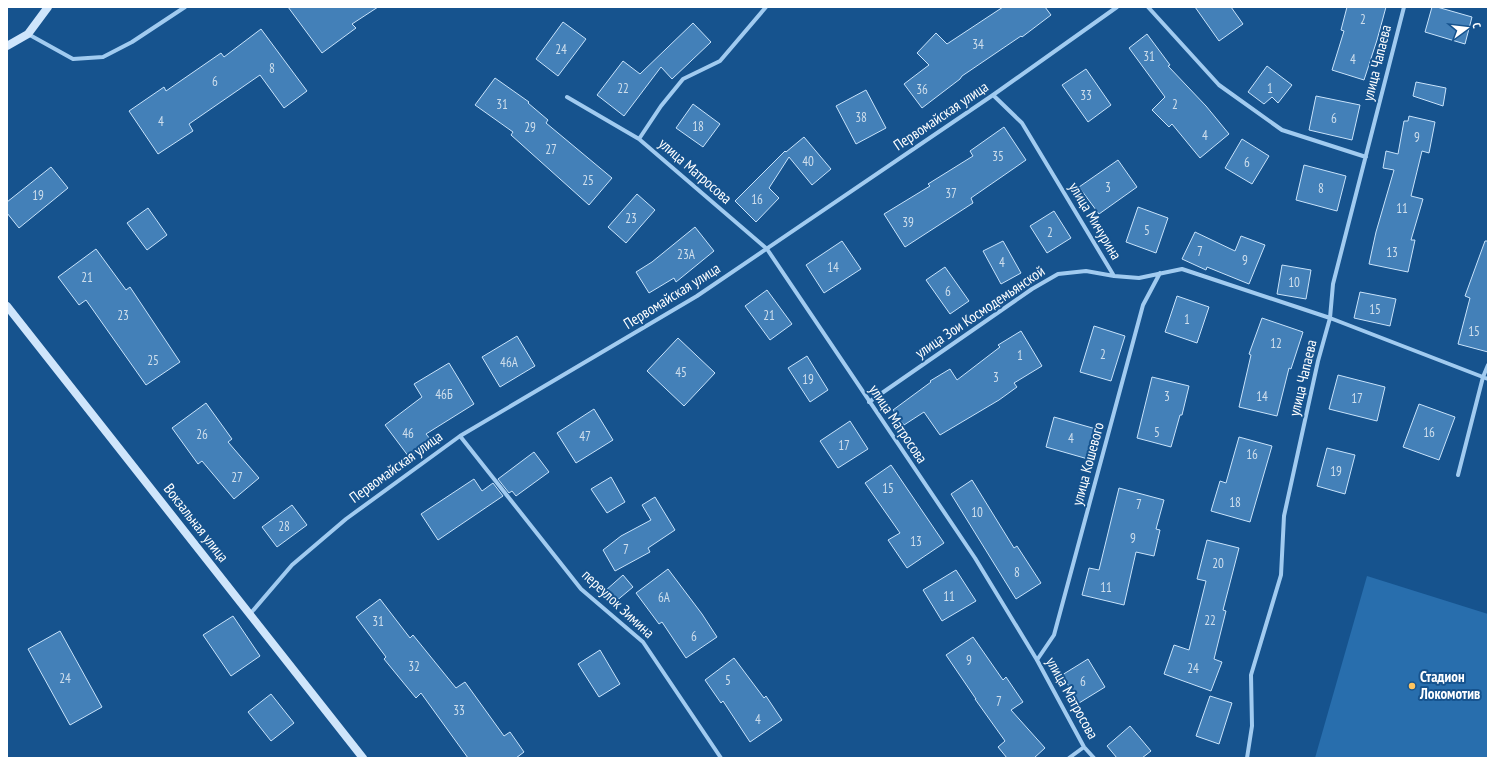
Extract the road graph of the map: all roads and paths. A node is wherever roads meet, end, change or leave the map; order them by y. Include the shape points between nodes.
1 (48, 7) edge
2 (186, 7) edge
3 (766, 7) edge
4 (1116, 7) edge
5 (1148, 7) edge
6 (1404, 7) edge
7 (28, 34) junction
8 (7, 46) edge
9 (993, 95) junction
10 (567, 97) dead end
11 (639, 138) junction
12 (1366, 157) junction
13 (767, 249) junction
14 (1160, 273) junction
15 (1114, 276) junction
16 (7, 306) edge
17 (1330, 318) junction
18 (1488, 365) edge
19 (1483, 377) junction
20 (1488, 379) edge
21 (869, 402) junction
22 (460, 436) junction
23 (1458, 475) dead end
24 (250, 614) junction
25 (1037, 660) junction
26 (1084, 747) junction
27 (363, 758) edge
28 (721, 758) edge
29 (1069, 758) edge
30 (1094, 758) edge
31 (1247, 758) edge

1 - 7 street
2 - 7 street via 132,42 103,57 73,58
3 - 11 street, улица Матросова via 720,61 683,79
4 - 9 street, Первомайская улица
5 - 12 street via 1219,85 1282,130
6 - 12 street, улица Чапаева
7 - 8 street
9 - 13 street, Первомайская улица
9 - 15 street, улица Мичурина via 1022,123
10 - 11 street, улица Матросова
11 - 13 street, улица Матросова
12 - 17 street, улица Чапаева via 1333,284
13 - 21 street, улица Матросова
13 - 22 street, Первомайская улица via 697,296
14 - 15 street, улица Мичурина via 1139,278
14 - 17 street, улица Мичурина via 1182,269
14 - 25 street, улица Кошевого via 1142,305 1054,635
15 - 21 street, улица Зои Космодемьянской via 1086,271 1058,274 1032,289
16 - 24 street, Вокзальная улица
17 - 19 street, улица Мичурина
17 - 31 street, улица Чапаева via 1284,516 1281,574 1251,675 1252,726
18 - 19 street
19 - 20 street, улица Мичурина
19 - 23 street
21 - 25 street, улица Матросова via 975,558
22 - 24 street, Первомайская улица via 346,519 292,564
22 - 28 street, переулок Зимина via 581,589 643,642
24 - 27 street, Вокзальная улица
25 - 26 street, улица Матросова
26 - 29 street
26 - 30 street, улица Матросова

